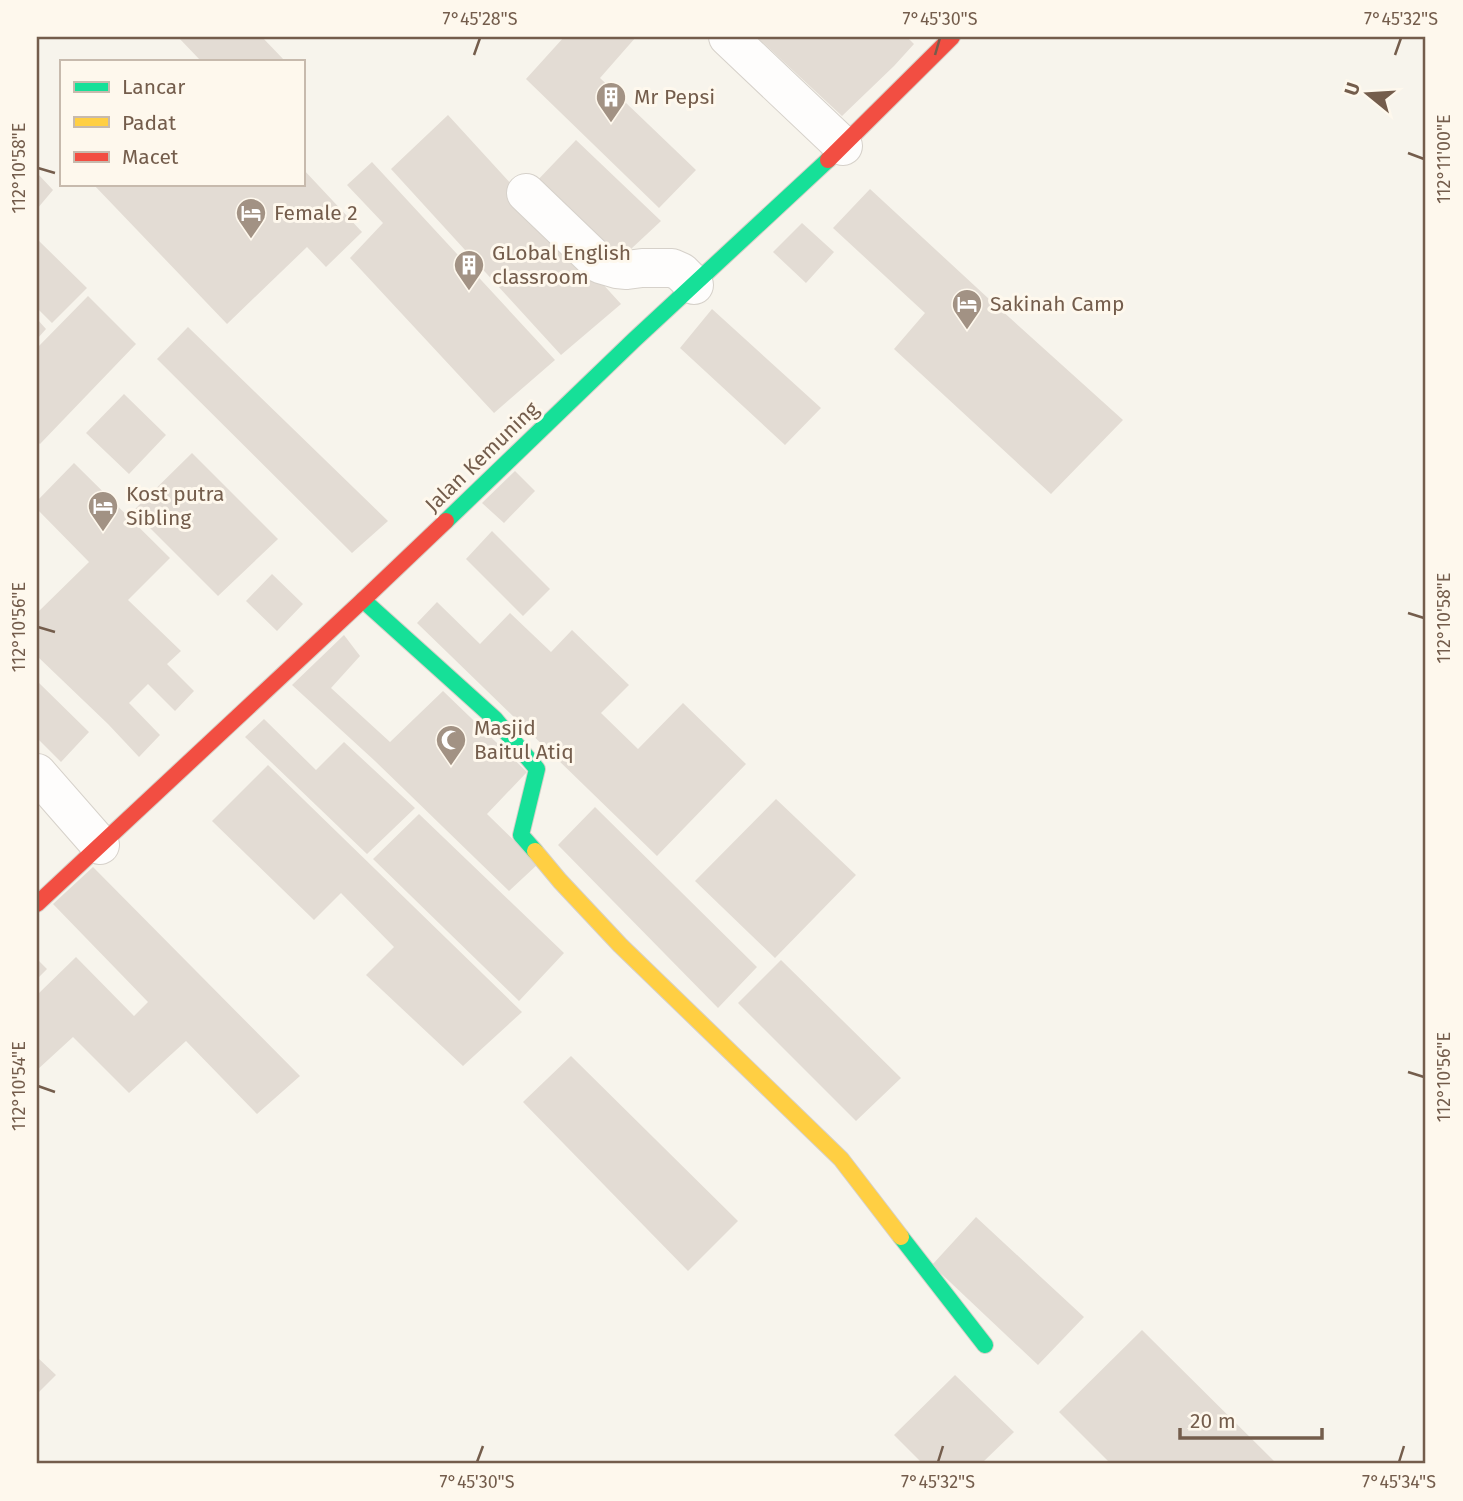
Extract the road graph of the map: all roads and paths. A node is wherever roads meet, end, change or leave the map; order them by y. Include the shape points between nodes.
1 (727, 37) edge
2 (952, 37) edge
3 (844, 146) junction
4 (526, 193) dead end
5 (694, 285) junction
6 (363, 600) junction
7 (37, 773) edge
8 (100, 845) junction
9 (37, 904) edge
10 (985, 1345) dead end

1 - 3 street
2 - 3 street, Jalan Kemuning
3 - 5 street, Jalan Kemuning
4 - 5 street via 600,264 617,270 672,268
5 - 6 street, Jalan Kemuning
6 - 8 street, Jalan Kemuning
6 - 10 street via 495,719 537,768 521,835 620,945 841,1159
7 - 8 street
8 - 9 street, Jalan Kemuning

